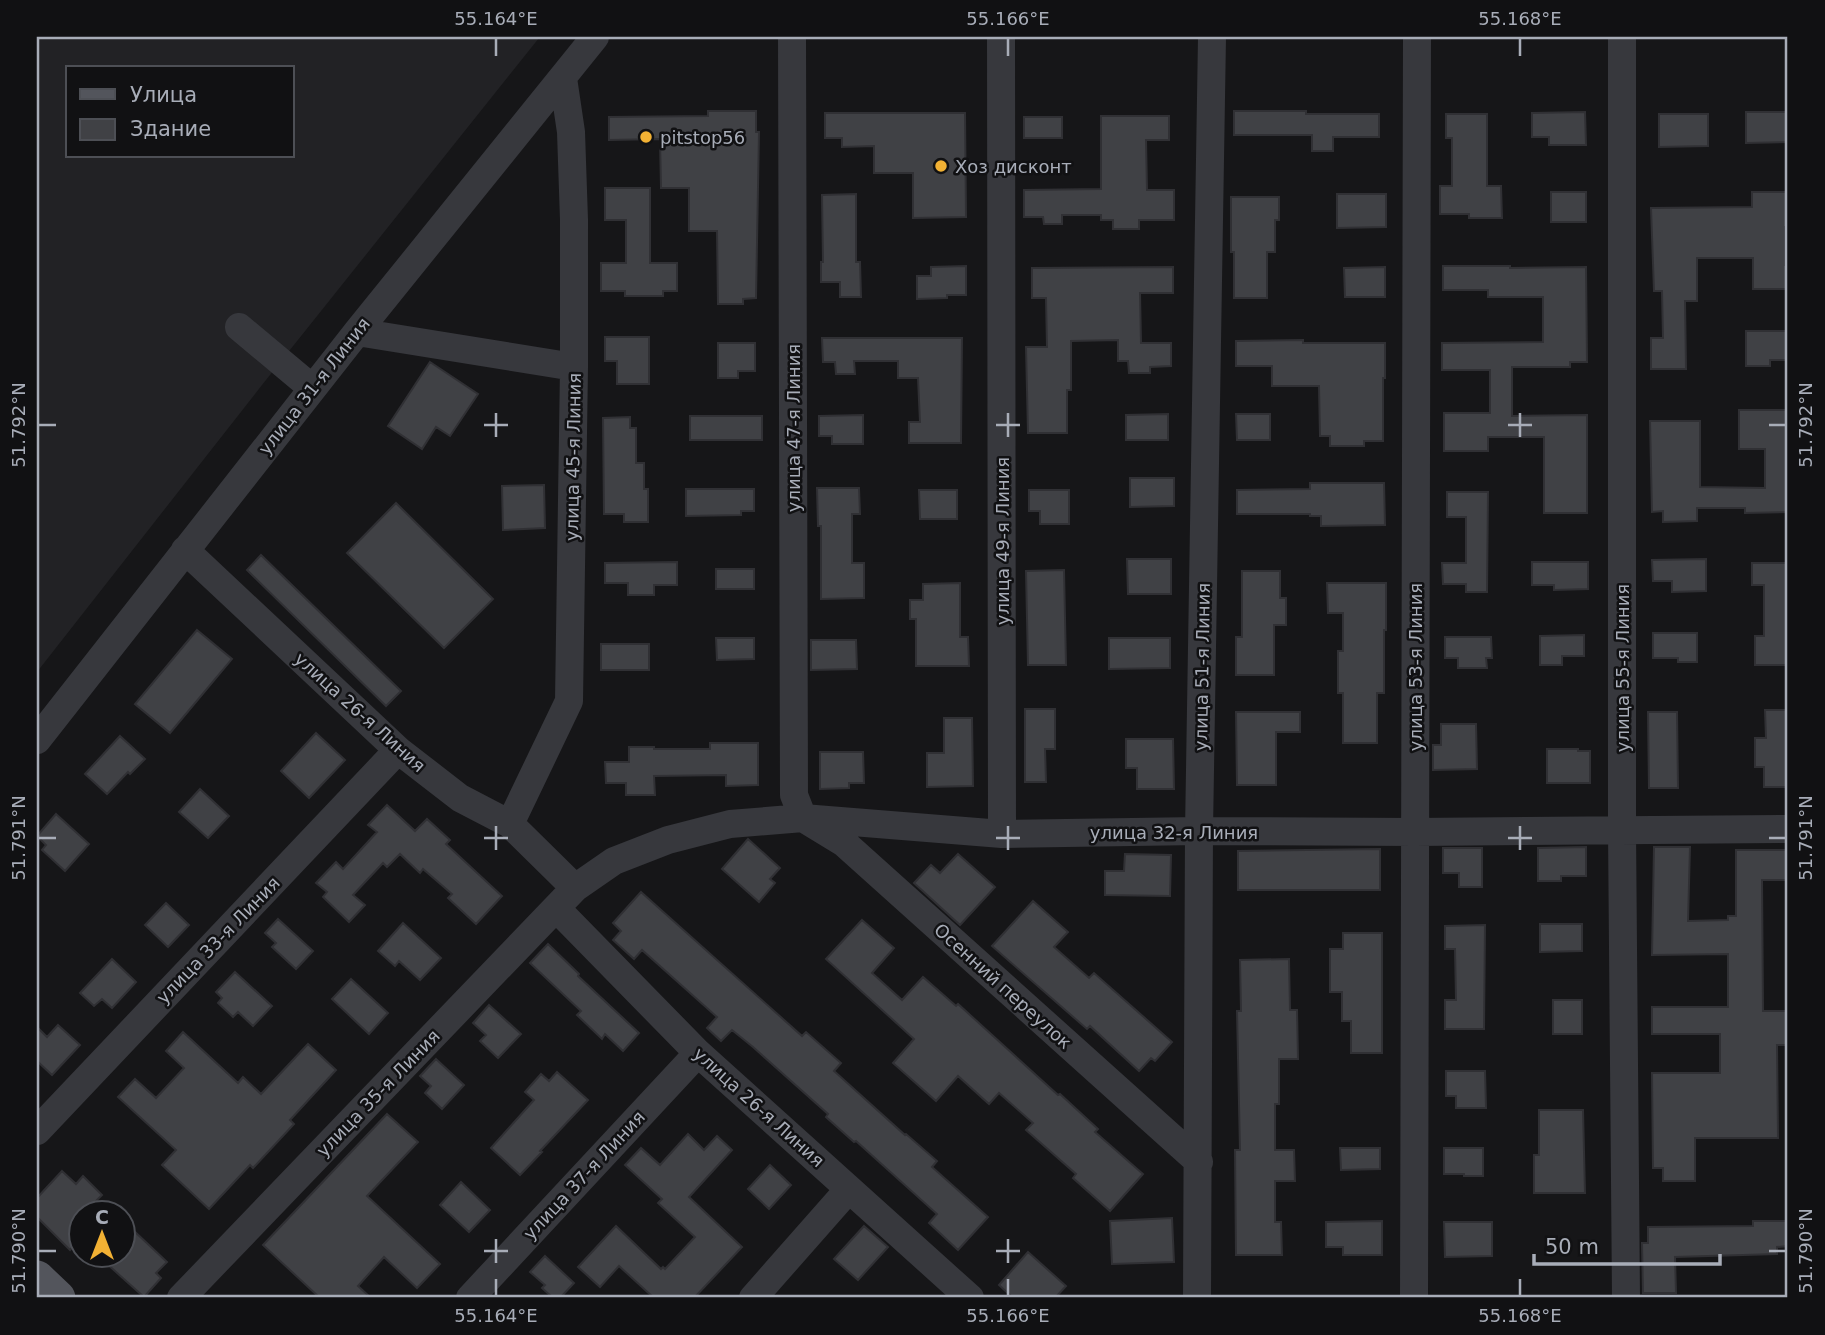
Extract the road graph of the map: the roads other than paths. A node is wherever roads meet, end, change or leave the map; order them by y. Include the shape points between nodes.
1 (596, 37) edge
2 (792, 37) edge
3 (1002, 37) edge
4 (1212, 37) edge
5 (1417, 37) edge
6 (1622, 37) edge
7 (563, 78) junction
8 (239, 327) dead end
9 (357, 332) junction
10 (574, 367) junction
11 (312, 388) junction
12 (185, 550) junction
13 (37, 740) edge
14 (398, 750) junction
15 (803, 818) junction
16 (510, 824) junction
17 (1622, 830) junction
18 (1788, 830) edge
19 (1199, 831) junction
20 (1415, 832) junction
21 (1002, 834) junction
22 (566, 898) junction
23 (698, 1053) junction
24 (37, 1130) edge
25 (1199, 1162) junction
26 (849, 1189) junction
27 (181, 1298) edge
28 (470, 1298) edge
29 (753, 1298) edge
30 (970, 1298) edge
31 (1197, 1298) edge
32 (1415, 1298) edge
33 (1626, 1298) edge

1 - 7 street, улица 31-я Линия
2 - 15 street, улица 47-я Линия via 794,795
3 - 21 street, улица 49-я Линия
4 - 19 street, улица 51-я Линия
5 - 20 street, улица 53-я Линия
6 - 17 street, улица 55-я Линия
7 - 9 street, улица 31-я Линия
7 - 10 street, улица 45-я Линия via 571,132
8 - 11 street
9 - 10 street
9 - 11 street, улица 31-я Линия
10 - 16 street, улица 45-я Линия via 569,701
11 - 12 street, улица 31-я Линия
12 - 13 street, улица 31-я Линия
12 - 14 street, улица 26-я Линия
14 - 16 street, улица 26-я Линия via 460,798
14 - 24 street, улица 33-я Линия
15 - 21 street, улица 32-я Линия
15 - 22 street, улица 32-я Линия via 730,824 668,840 614,861
15 - 25 street, Осенний переулок via 844,842
16 - 22 street, улица 26-я Линия
17 - 18 street, улица 32-я Линия
17 - 20 street, улица 32-я Линия
17 - 33 street, улица 55-я Линия
19 - 20 street, улица 32-я Линия
19 - 21 street, улица 32-я Линия
19 - 25 street, улица 51-я Линия
20 - 32 street, улица 53-я Линия
22 - 23 street, улица 26-я Линия
22 - 27 street, улица 35-я Линия
23 - 26 street, улица 26-я Линия
23 - 28 street, улица 37-я Линия
25 - 31 street, улица 51-я Линия
26 - 29 street
26 - 30 street, улица 26-я Линия

